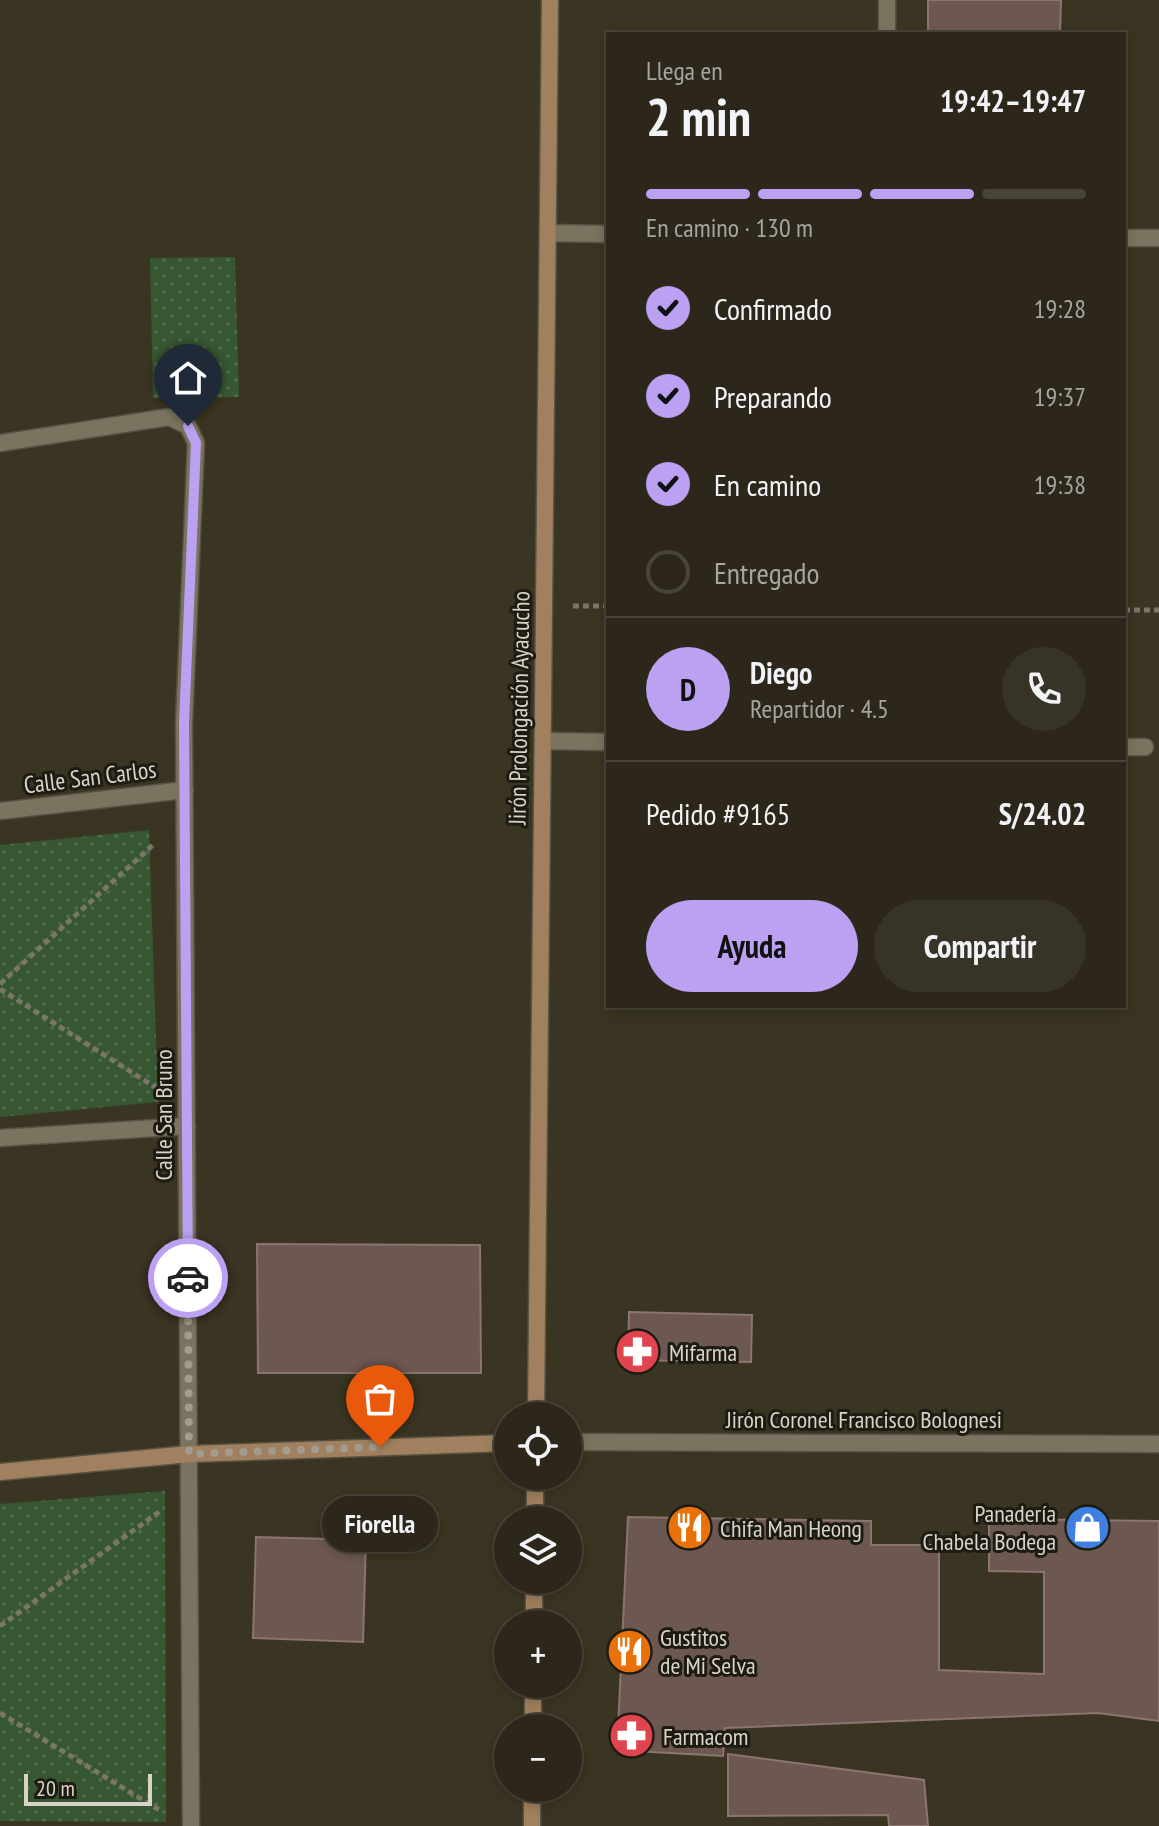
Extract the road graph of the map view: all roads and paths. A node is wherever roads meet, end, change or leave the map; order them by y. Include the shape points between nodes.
1 (550, 0) edge
2 (887, 0) edge
3 (887, 32) edge
4 (548, 233) junction
5 (606, 234) edge
6 (1126, 238) edge
7 (1159, 238) edge
8 (0, 443) edge
9 (1126, 610) edge
10 (1159, 610) edge
11 (543, 741) junction
12 (606, 742) edge
13 (1126, 747) edge
14 (1145, 747) dead end
15 (185, 790) junction
16 (0, 811) edge
17 (185, 817) junction
18 (0, 987) edge
19 (187, 1107) junction
20 (187, 1126) junction
21 (0, 1138) edge
22 (536, 1402) edge
23 (582, 1442) edge
24 (494, 1443) edge
25 (1159, 1444) edge
26 (189, 1454) junction
27 (0, 1472) edge
28 (189, 1491) junction
29 (0, 1626) edge
30 (0, 1713) edge
31 (532, 1802) edge
32 (173, 1818) dead end
33 (191, 1826) edge
34 (532, 1826) edge

1 - 4 street, Jirón Prolongación Ayacucho
2 - 3 street
4 - 5 street
4 - 11 street, Jirón Prolongación Ayacucho
6 - 7 street
8 - 15 street, Calle San Bruno via 169,417 188,426 196,443
9 - 10 path
11 - 12 street
11 - 22 street, Jirón Prolongación Ayacucho
13 - 14 street
15 - 16 street, Calle San Carlos
15 - 17 street, Calle San Bruno
17 - 18 path
17 - 19 street, Calle San Bruno
18 - 19 path
19 - 20 street, Calle San Bruno
20 - 21 street
20 - 26 street, Calle San Bruno
23 - 25 street, Jirón Coronel Francisco Bolognesi
24 - 26 street
26 - 27 street
26 - 28 street, Calle San Bruno
28 - 29 path
28 - 33 street, Calle San Bruno
30 - 32 path
31 - 34 street

